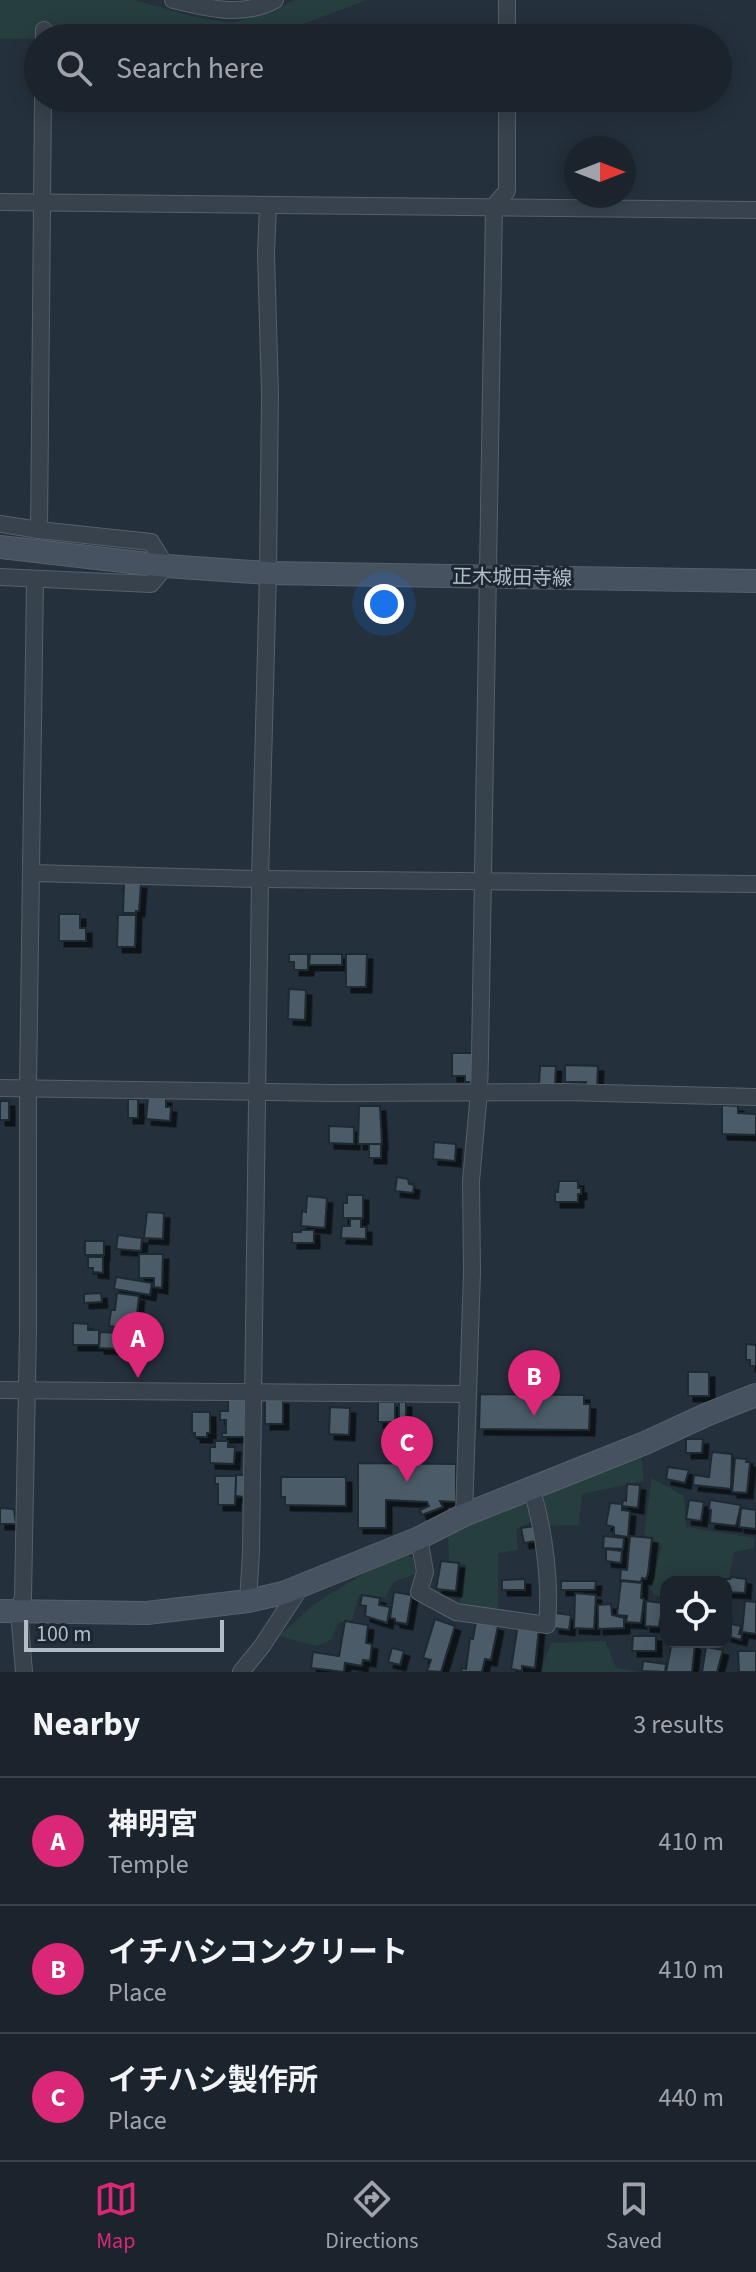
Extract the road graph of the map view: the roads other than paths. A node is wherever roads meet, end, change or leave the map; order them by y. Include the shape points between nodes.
1 (173, 0) edge
2 (275, 0) edge
3 (507, 0) edge
4 (507, 24) edge
5 (43, 112) edge
6 (507, 112) edge
7 (0, 202) edge
8 (42, 202) junction
9 (268, 206) junction
10 (494, 206) junction
11 (756, 210) edge
12 (0, 524) edge
13 (39, 530) junction
14 (0, 547) edge
15 (166, 566) junction
16 (268, 573) junction
17 (0, 577) edge
18 (488, 578) junction
19 (35, 580) junction
20 (756, 581) edge
21 (31, 873) junction
22 (260, 879) junction
23 (484, 880) junction
24 (756, 884) edge
25 (0, 1088) edge
26 (28, 1088) junction
27 (257, 1092) junction
28 (479, 1092) junction
29 (756, 1097) edge
30 (0, 1390) edge
31 (27, 1390) junction
32 (254, 1391) junction
33 (467, 1394) junction
34 (756, 1395) edge
35 (531, 1487) junction
36 (464, 1515) junction
37 (419, 1538) junction
38 (302, 1585) junction
39 (248, 1601) junction
40 (9, 1611) edge
41 (24, 1672) edge
42 (241, 1672) edge

1 - 2 street via 222,12
3 - 4 street
5 - 8 street
6 - 10 street via 507,191
7 - 8 street
8 - 9 street
8 - 13 street
9 - 10 street
9 - 16 street
10 - 11 street
10 - 18 street
12 - 13 street
13 - 15 street via 151,542
14 - 15 street, 正木城田寺線
15 - 16 street, 正木城田寺線
15 - 19 street via 151,584
16 - 18 street, 正木城田寺線
16 - 22 street
17 - 19 street
18 - 20 street, 正木城田寺線
18 - 23 street
19 - 21 street
21 - 22 street
21 - 26 street
22 - 23 street
22 - 27 street
23 - 24 street
23 - 28 street
25 - 26 street
26 - 27 street
26 - 31 street
27 - 28 street
27 - 32 street
28 - 29 street
28 - 33 street via 471,1181
30 - 31 street
31 - 32 street
31 - 40 street via 23,1597
32 - 33 street
32 - 39 street
33 - 36 street
34 - 35 street
35 - 36 street
35 - 37 street via 540,1514 550,1596 547,1625 456,1612 419,1592 425,1572
36 - 37 street
37 - 38 street
38 - 39 street
38 - 42 street
39 - 40 street via 147,1613
40 - 41 street

